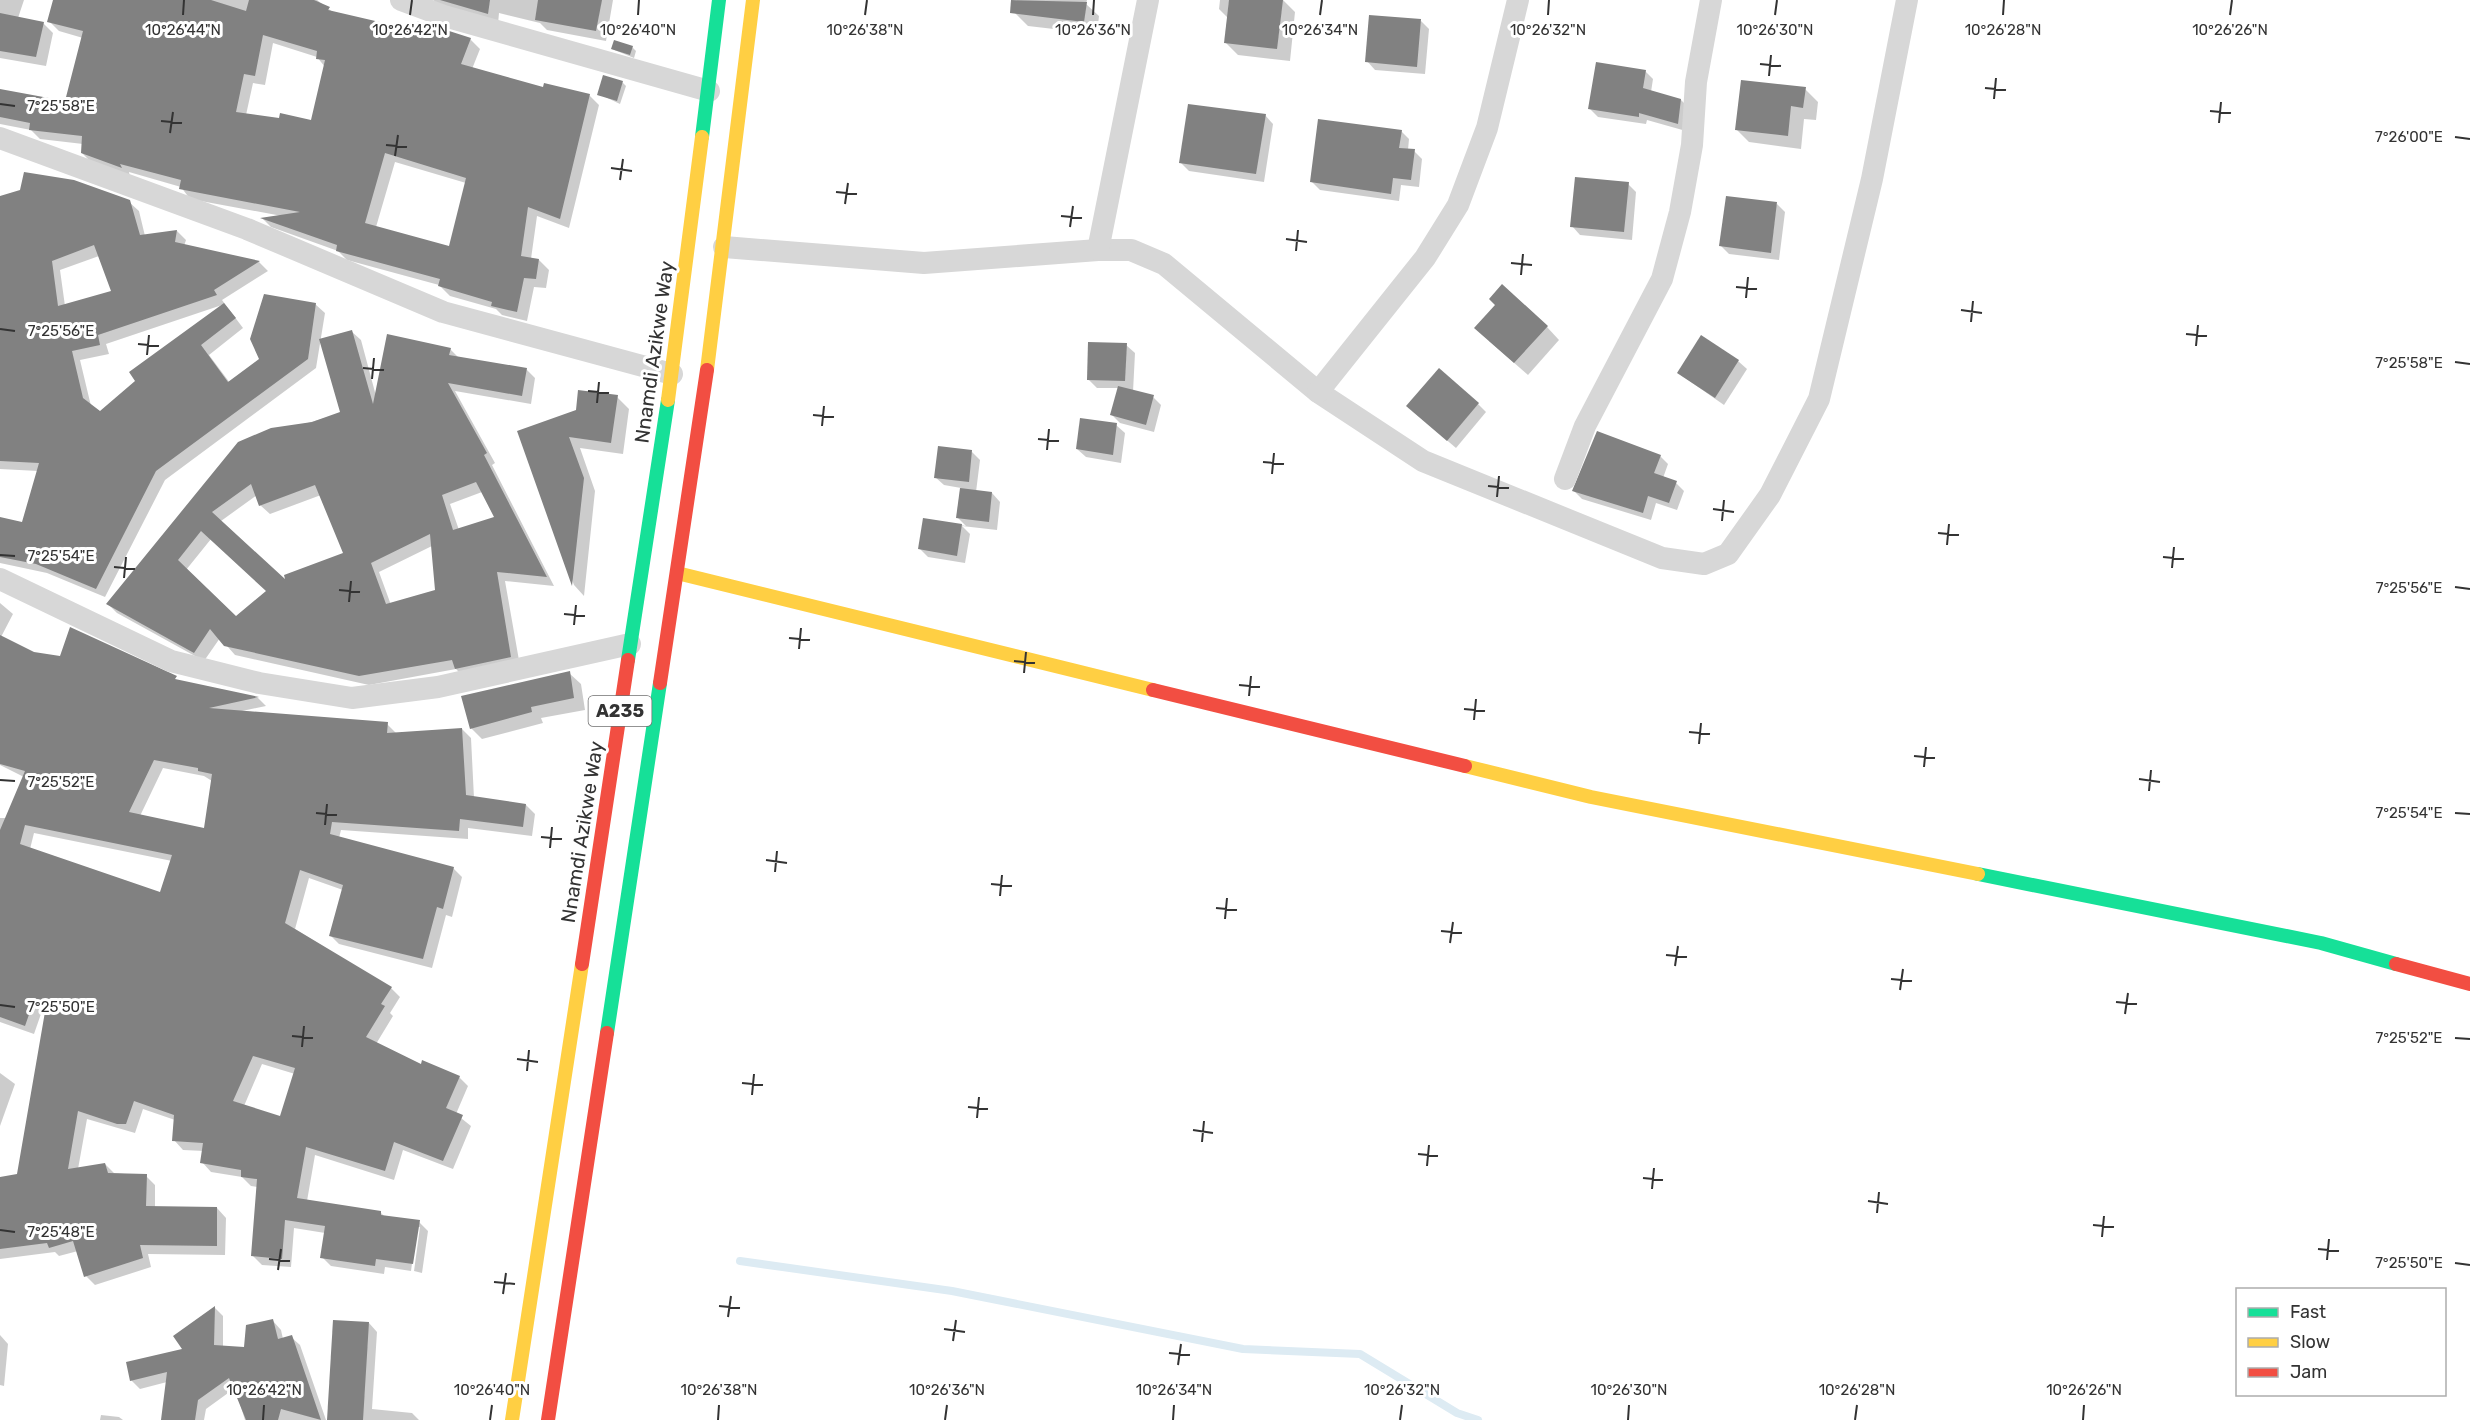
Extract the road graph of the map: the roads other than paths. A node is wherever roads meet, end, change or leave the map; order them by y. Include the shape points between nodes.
1 (401, 0) edge
2 (719, 0) edge
3 (753, 0) edge
4 (1148, 0) edge
5 (1518, 0) edge
6 (1711, 0) edge
7 (1907, 0) edge
8 (709, 91) junction
9 (0, 138) edge
10 (724, 247) junction
11 (1098, 250) junction
12 (672, 374) junction
13 (1318, 392) junction
14 (1565, 479) dead end
15 (677, 573) junction
16 (0, 579) edge
17 (630, 644) junction
18 (2470, 984) edge
19 (512, 1420) edge
20 (548, 1420) edge

1 - 8 street via 444,16
2 - 8 main road, Nnamdi Azikwe Way / A235
3 - 10 main road, A235
4 - 11 street
5 - 13 street via 1486,128 1458,205 1425,258
6 - 14 street via 1696,82 1692,145 1662,279 1585,426
7 - 13 street via 1872,179 1819,399 1770,495 1728,554 1704,564 1662,558 1423,461
8 - 12 main road, Nnamdi Azikwe Way / A235
9 - 12 street via 247,229 443,312
10 - 11 street via 924,263
10 - 15 main road, A235
11 - 13 street via 1131,250 1164,264
12 - 17 main road, Nnamdi Azikwe Way / A235
15 - 18 main road via 1591,797 2321,943
15 - 20 main road, A235
16 - 17 street via 171,661 259,683 352,698 438,687
17 - 19 main road, Nnamdi Azikwe Way / A235

